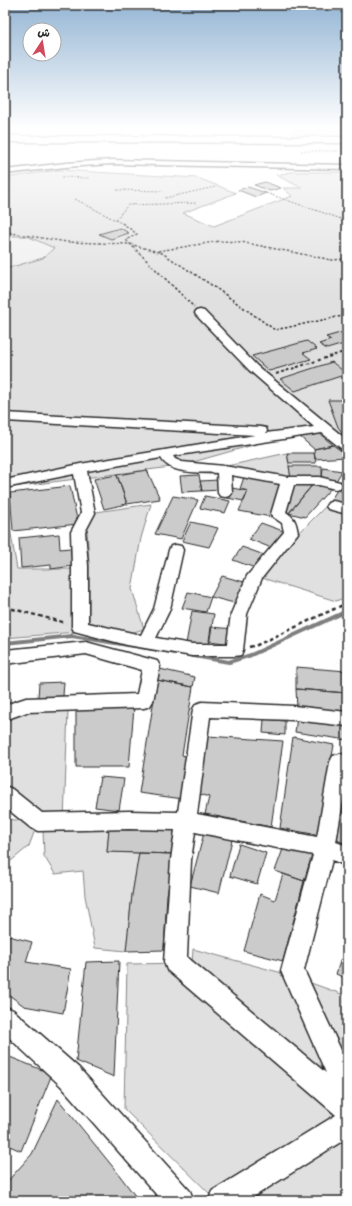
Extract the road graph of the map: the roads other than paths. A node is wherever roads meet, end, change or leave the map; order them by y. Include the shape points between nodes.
1 (200, 313) road end
2 (5, 417) edge
3 (324, 429) junction
4 (292, 433) junction
5 (242, 441) junction
6 (347, 446) edge
7 (250, 453) dead end
8 (166, 454) junction
9 (80, 468) junction
10 (224, 470) junction
11 (288, 480) junction
12 (5, 484) edge
13 (335, 485) dead end
14 (225, 493) dead end
15 (176, 550) dead end
16 (146, 642) junction
17 (5, 657) edge
18 (5, 713) edge
19 (347, 719) edge
20 (347, 763) edge
21 (5, 795) edge
22 (186, 821) junction
23 (325, 848) junction
24 (347, 856) edge
25 (5, 1018) edge
26 (347, 1091) edge
27 (347, 1106) edge
28 (347, 1123) edge
29 (180, 1201) edge
30 (222, 1201) edge

1 - 3 street via 253,368
2 - 4 street
3 - 4 street
3 - 6 street
4 - 5 street
5 - 7 street
5 - 8 street
8 - 9 street
8 - 10 street via 170,462 179,466
9 - 12 street
9 - 16 street via 88,513 78,532 80,627
10 - 11 street
10 - 14 street
11 - 13 street via 319,481
11 - 16 street via 278,514 289,521 291,533 255,576 239,614 235,650 192,650
15 - 16 street via 162,609
17 - 18 street via 86,648 151,666 144,701 26,705
19 - 22 street via 294,713 202,709
20 - 23 street via 340,762
21 - 22 street via 38,822
22 - 23 street
22 - 27 street via 175,962
23 - 24 street
23 - 26 street via 292,970
25 - 29 street via 70,1077
28 - 30 street

